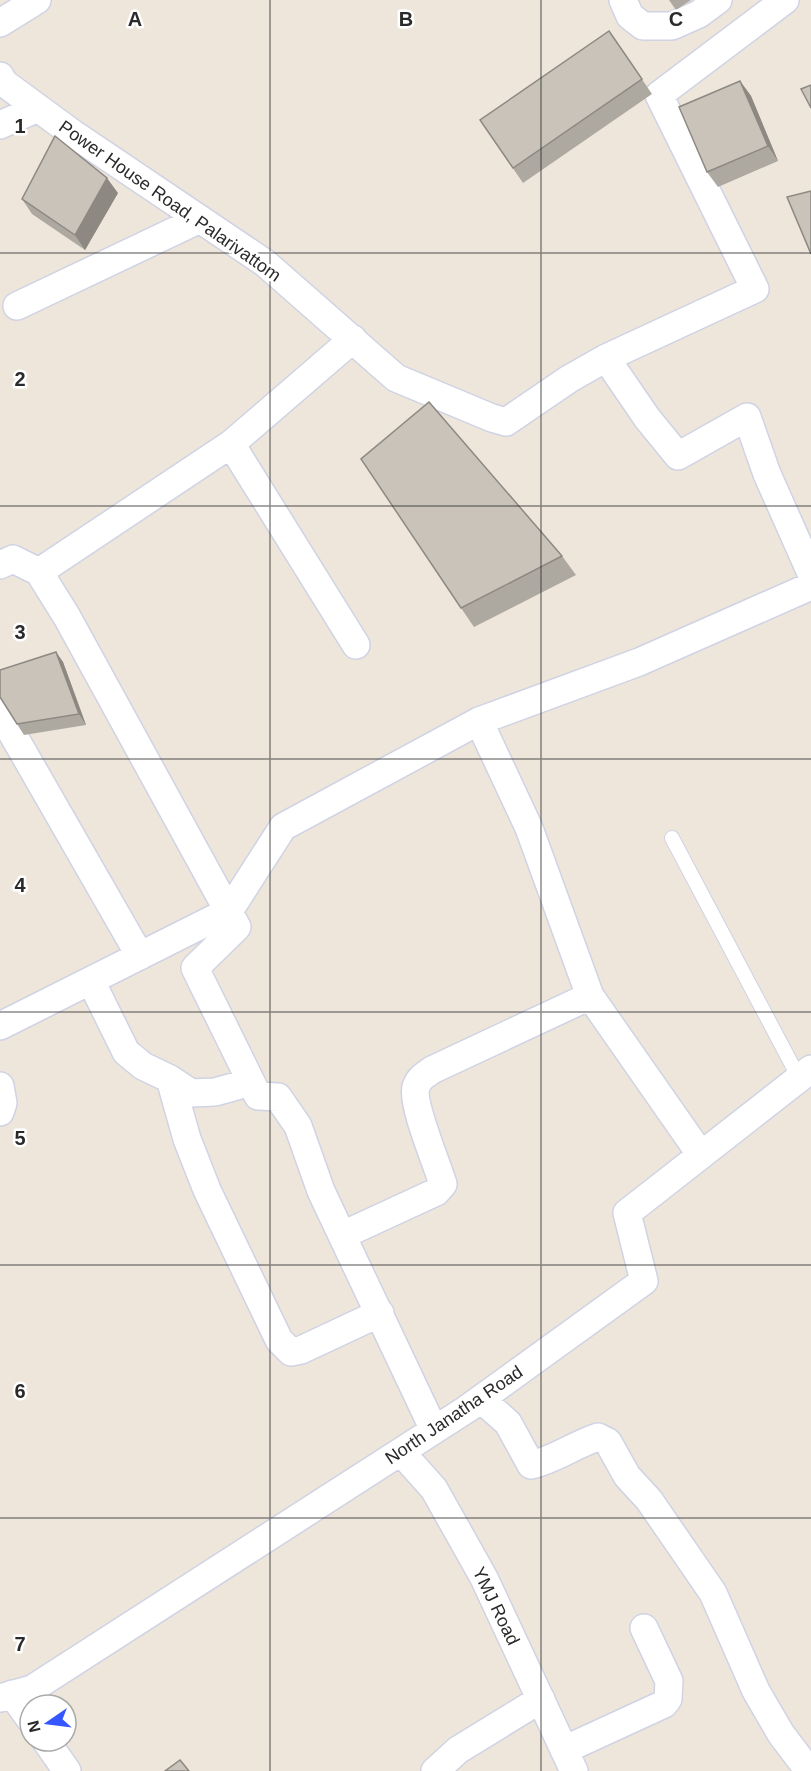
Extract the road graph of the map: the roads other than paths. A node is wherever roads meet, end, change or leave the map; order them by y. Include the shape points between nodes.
1 (37, 0) edge
2 (623, 0) edge
3 (718, 0) edge
4 (785, 0) edge
5 (0, 23) edge
6 (0, 76) edge
7 (38, 108) junction
8 (0, 125) edge
9 (200, 219) junction
10 (17, 306) dead end
11 (353, 339) junction
12 (606, 358) junction
13 (231, 444) junction
14 (0, 565) edge
15 (39, 572) junction
16 (811, 573) edge
17 (811, 586) edge
18 (356, 645) dead end
19 (0, 712) edge
20 (480, 721) junction
21 (672, 838) dead end
22 (229, 911) junction
23 (140, 956) junction
24 (91, 981) junction
25 (590, 996) junction
26 (0, 1026) edge
27 (805, 1074) edge
28 (170, 1078) junction
29 (251, 1082) junction
30 (0, 1086) edge
31 (0, 1112) edge
32 (701, 1155) junction
33 (343, 1235) junction
34 (380, 1313) junction
35 (481, 1399) junction
36 (434, 1430) junction
37 (401, 1452) junction
38 (644, 1628) dead end
39 (6, 1696) edge
40 (541, 1699) junction
41 (18, 1708) edge
42 (54, 1753) edge
43 (569, 1760) edge
44 (67, 1771) edge
45 (435, 1771) edge
46 (809, 1771) edge

1 - 5 street
2 - 3 street via 630,16 643,27 672,26
4 - 12 street via 659,95 755,289
6 - 7 street, Power House Road, Palarivattom
7 - 8 street
7 - 9 street, Power House Road, Palarivattom
9 - 10 street
9 - 11 street, Power House Road, Palarivattom via 265,263
11 - 12 street, Power House Road, Palarivattom via 396,378 506,422 569,378
11 - 13 street
12 - 16 street via 678,456 747,417 767,474
13 - 15 street
13 - 18 street
14 - 15 street via 13,559
15 - 22 street
17 - 20 street via 639,662
19 - 23 street
20 - 22 street via 283,827
20 - 25 street via 530,828
21 - 27 lane
22 - 23 street
22 - 29 street via 237,927 195,968
23 - 24 street
24 - 26 street
24 - 28 street via 126,1052 143,1066
25 - 32 street
25 - 33 street via 419,1079 415,1090 419,1111 443,1184 436,1192
27 - 32 street, North Janatha Road
28 - 29 street via 192,1093 216,1092
28 - 34 street via 207,1190 279,1340 291,1352 301,1350
29 - 33 street via 258,1096 278,1097 298,1126 321,1191
30 - 31 street
32 - 35 street, North Janatha Road via 627,1213 644,1281
33 - 34 street
34 - 36 street
35 - 36 street, North Janatha Road
35 - 46 street via 508,1423 531,1465 598,1437 608,1442 627,1476 649,1500 713,1593 756,1691
36 - 37 street, North Janatha Road
37 - 39 street, North Janatha Road via 32,1689
37 - 40 street, YMJ Road via 434,1489 484,1578
38 - 43 street via 669,1681 668,1699
39 - 41 street
40 - 43 street, YMJ Road
40 - 45 street via 458,1750
42 - 44 street

